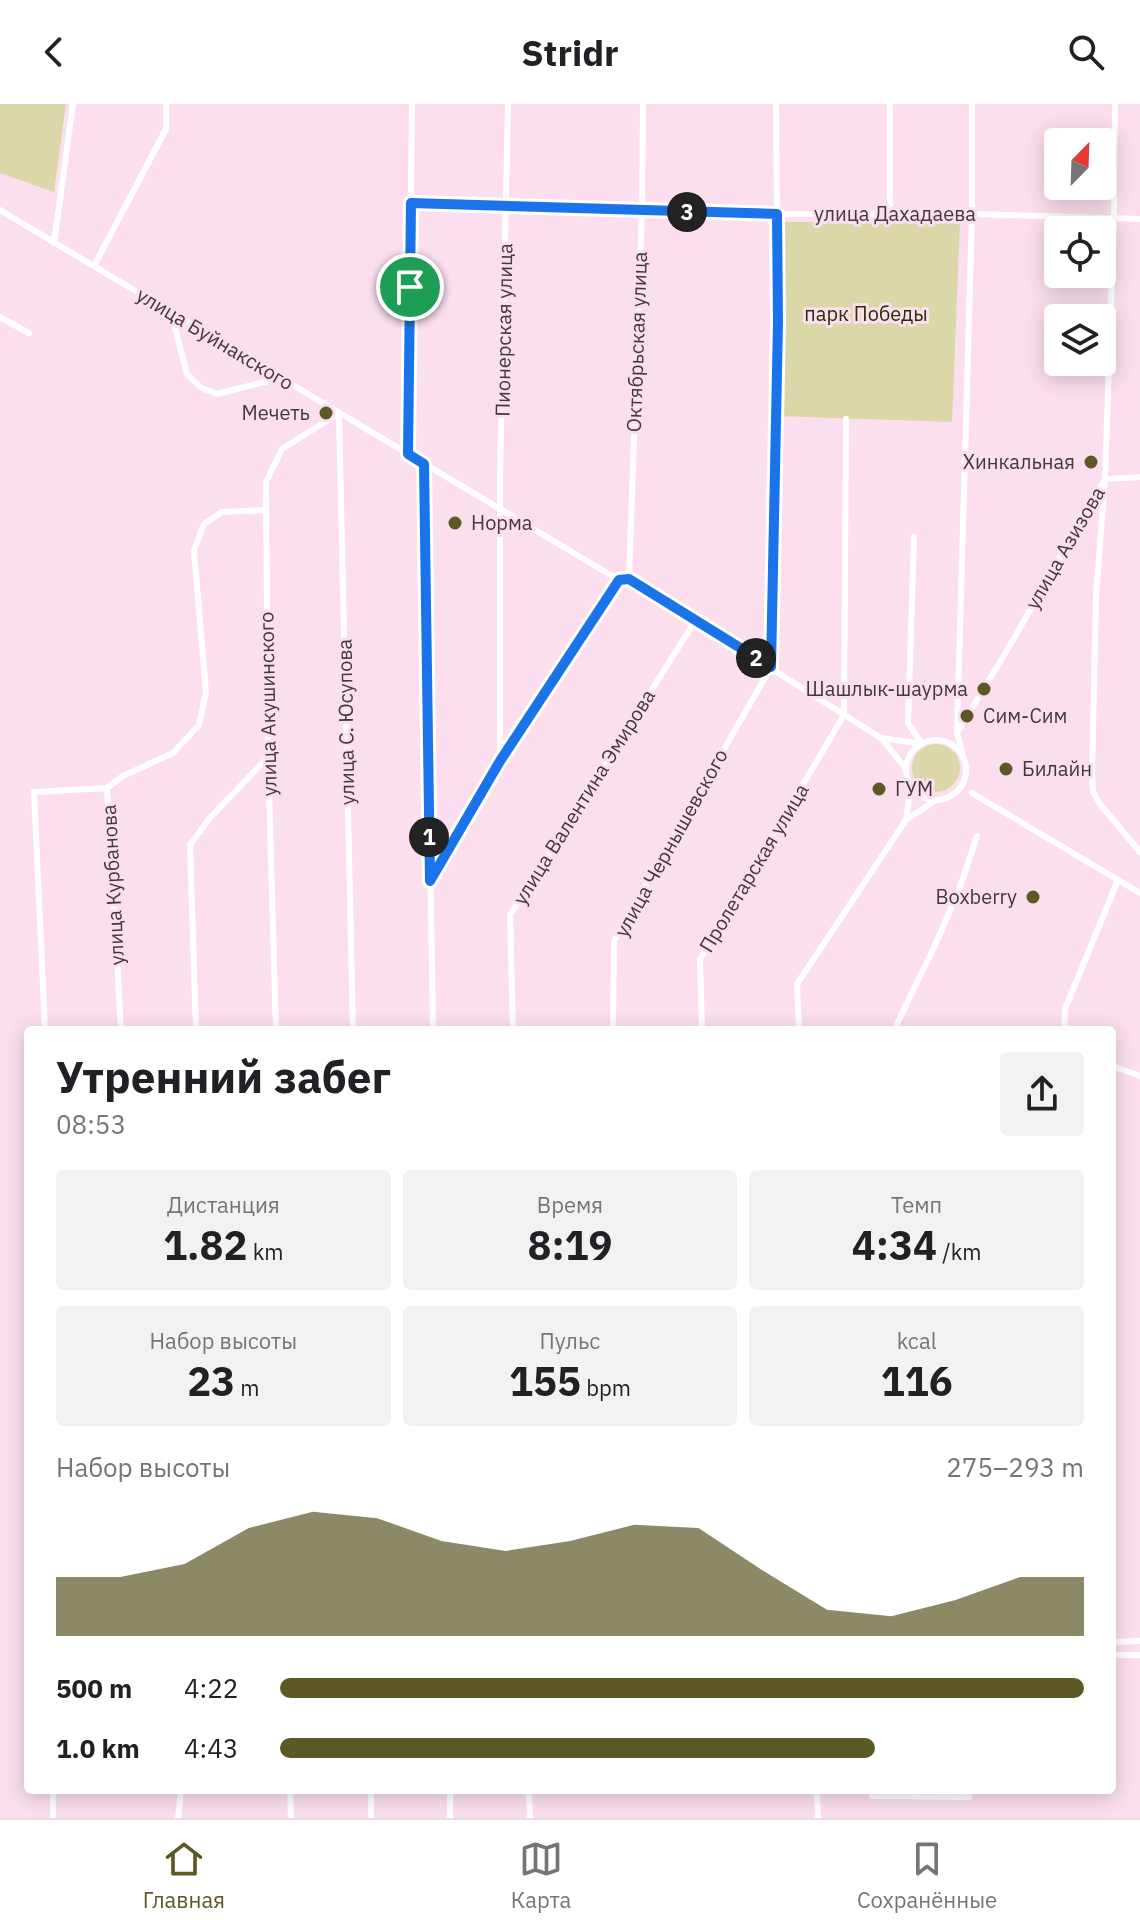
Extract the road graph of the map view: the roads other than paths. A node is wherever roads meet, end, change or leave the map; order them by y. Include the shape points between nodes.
1 (73, 104) edge
2 (166, 104) edge
3 (412, 104) edge
4 (508, 104) edge
5 (643, 104) edge
6 (776, 104) edge
7 (890, 104) edge
8 (972, 104) edge
9 (1115, 104) edge
10 (411, 203) junction
11 (507, 206) junction
12 (0, 210) edge
13 (642, 211) junction
14 (777, 214) junction
15 (890, 214) junction
16 (972, 214) junction
17 (1114, 216) edge
18 (1044, 217) edge
19 (1116, 219) edge
20 (1140, 219) edge
21 (54, 243) junction
22 (94, 266) junction
23 (1112, 288) edge
24 (171, 312) junction
25 (0, 317) edge
26 (29, 333) dead end
27 (280, 378) junction
28 (339, 413) junction
29 (846, 419) dead end
30 (408, 454) junction
31 (424, 464) junction
32 (1140, 477) edge
33 (1105, 479) junction
34 (500, 509) junction
35 (266, 510) junction
36 (914, 537) dead end
37 (629, 579) junction
38 (619, 580) junction
39 (695, 621) junction
40 (771, 667) junction
41 (844, 715) junction
42 (957, 733) junction
43 (881, 738) junction
44 (939, 741) junction
45 (922, 744) junction
46 (268, 757) junction
47 (964, 759) junction
48 (500, 761) junction
49 (966, 768) junction
50 (906, 770) junction
51 (911, 786) junction
52 (107, 788) junction
53 (972, 793) junction
54 (953, 795) junction
55 (936, 800) junction
56 (906, 820) junction
57 (977, 836) dead end
58 (1140, 852) edge
59 (1118, 880) junction
60 (430, 881) junction
61 (1140, 893) edge
62 (45, 1026) edge
63 (121, 1026) edge
64 (196, 1026) edge
65 (276, 1026) edge
66 (353, 1026) edge
67 (433, 1026) edge
68 (513, 1026) edge
69 (613, 1026) edge
70 (702, 1026) edge
71 (799, 1026) edge
72 (896, 1026) edge
73 (1064, 1026) edge
74 (1116, 1067) edge
75 (1140, 1076) edge
76 (1140, 1641) edge
77 (1116, 1642) edge
78 (1116, 1655) edge
79 (1140, 1655) edge
80 (53, 1794) edge
81 (181, 1794) edge
82 (290, 1794) edge
83 (371, 1794) edge
84 (450, 1794) edge
85 (529, 1794) edge
86 (817, 1794) edge
87 (969, 1794) edge
88 (872, 1796) dead end
89 (53, 1818) edge
90 (178, 1818) edge
91 (291, 1818) edge
92 (371, 1818) edge
93 (450, 1818) edge
94 (530, 1818) edge
95 (818, 1818) edge

1 - 21 street
2 - 22 street via 166,129
3 - 10 street
4 - 11 street, Пионерская улица
5 - 13 street, Октябрьская улица
6 - 14 street
7 - 15 street
8 - 16 street
9 - 17 street, улица Азизова
10 - 11 street, улица Дахадаева
10 - 30 street
11 - 13 street, улица Дахадаева
11 - 34 street, Пионерская улица
12 - 21 street, улица Буйнакского
13 - 14 street, улица Дахадаева
13 - 37 street, Октябрьская улица
14 - 15 street, улица Дахадаева
14 - 40 street
15 - 16 street, улица Дахадаева
16 - 18 street, улица Дахадаева
16 - 42 street
19 - 20 street, улица Дахадаева
21 - 22 street, улица Буйнакского
22 - 24 street, улица Буйнакского
23 - 33 street, улица Азизова
24 - 27 street, улица Буйнакского
24 - 27 street via 187,374 200,387 217,394
25 - 26 street
27 - 28 street, улица Буйнакского
28 - 30 street, улица Буйнакского
28 - 35 street, улица Акушинского via 282,449 266,482
28 - 66 street, улица С. Юсупова
29 - 41 street
30 - 31 street, улица Буйнакского
31 - 34 street, улица Буйнакского
31 - 60 street
32 - 33 street
33 - 42 street, улица Азизова
33 - 58 street via 1092,782 1099,803
34 - 38 street, улица Буйнакского
34 - 48 street, Пионерская улица
35 - 46 street, улица Акушинского
35 - 52 street, улица Курбанова via 222,512 204,524 194,551 206,692 199,725 173,753
36 - 45 street via 908,723
37 - 38 street
37 - 39 street
38 - 48 street
39 - 40 street
39 - 68 street, улица Валентина Эмирова via 510,915
40 - 41 street
40 - 69 street, улица Чернышевского via 614,941
41 - 43 street
41 - 70 street, Пролетарская улица via 700,959
42 - 44 street
42 - 47 street
43 - 45 street
43 - 50 street
44 - 45 street
44 - 47 street
45 - 50 street
46 - 64 street via 190,845
46 - 65 street, улица Акушинского
47 - 49 street
48 - 60 street
49 - 53 street
49 - 54 street
50 - 51 street
51 - 55 street
51 - 56 street
52 - 62 street via 34,792
52 - 63 street, улица Курбанова
53 - 54 street
53 - 59 street
54 - 55 street
55 - 56 street
56 - 71 street via 797,984
57 - 72 street via 960,887
59 - 61 street
59 - 73 street via 1065,1009
60 - 67 street
74 - 75 street
76 - 77 street
78 - 79 street
80 - 89 street
81 - 90 street
82 - 91 street
83 - 92 street
84 - 93 street
85 - 94 street
86 - 95 street
87 - 88 street

